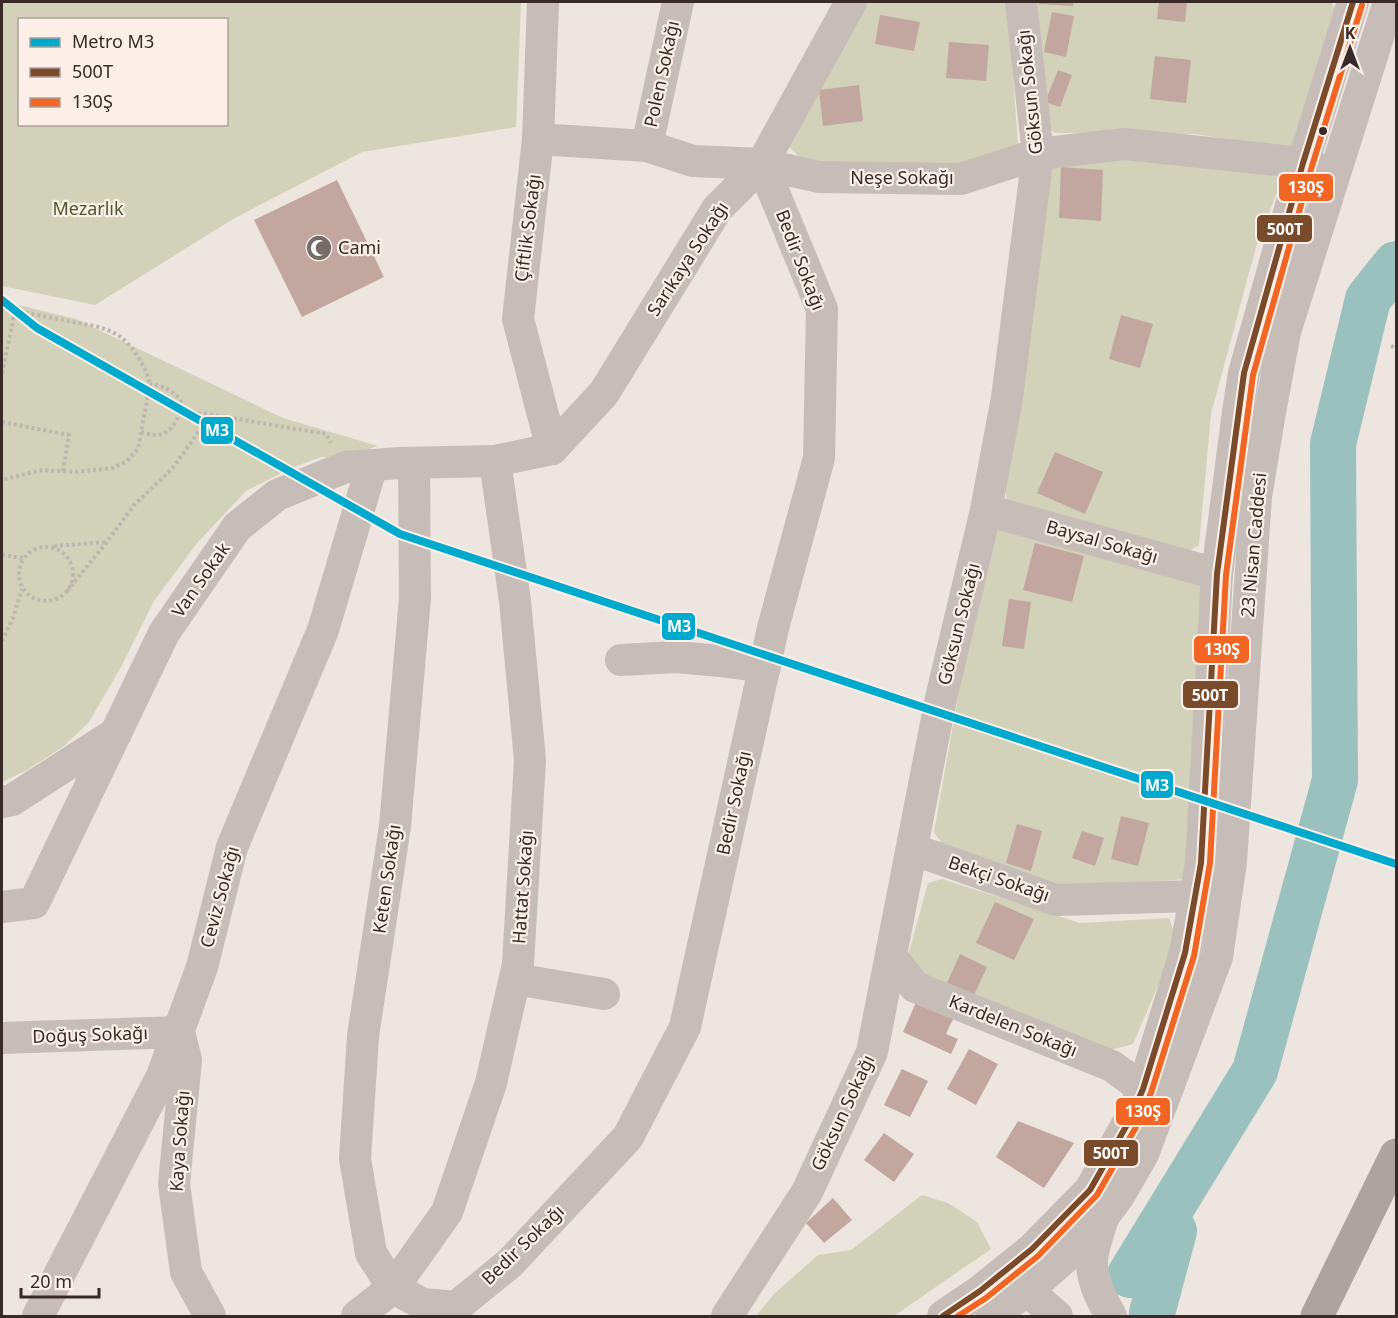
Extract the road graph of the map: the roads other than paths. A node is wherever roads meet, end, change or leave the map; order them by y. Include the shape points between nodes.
1 (543, 2) edge
2 (678, 2) edge
3 (851, 2) edge
4 (1021, 2) edge
5 (1353, 2) edge
6 (1389, 2) edge
7 (538, 139) junction
8 (647, 146) junction
9 (1038, 154) junction
10 (1303, 163) junction
11 (762, 164) junction
12 (1335, 175) junction
13 (552, 449) junction
14 (495, 461) junction
15 (414, 463) junction
16 (359, 466) junction
17 (987, 510) junction
18 (1217, 574) junction
19 (621, 660) dead end
20 (765, 667) junction
21 (116, 733) junction
22 (2, 801) edge
23 (912, 849) junction
24 (1196, 896) junction
25 (2, 907) edge
26 (891, 956) junction
27 (514, 979) junction
28 (604, 994) dead end
29 (178, 1032) junction
30 (2, 1038) edge
31 (1143, 1089) junction
32 (1396, 1155) edge
33 (1104, 1216) junction
34 (393, 1288) junction
35 (1027, 1291) junction
36 (985, 1304) edge
37 (38, 1317) edge
38 (210, 1317) edge
39 (357, 1317) edge
40 (727, 1317) edge
41 (944, 1317) edge
42 (1057, 1317) edge
43 (1111, 1317) edge
44 (1317, 1317) edge

1 - 7 street, Çiftlik Sokağı
2 - 8 street, Polen Sokağı
3 - 11 street, Sarıkaya Sokağı
4 - 9 street, Göksun Sokağı
5 - 10 street, 23 Nisan Caddesi
6 - 12 street, 23 Nisan Caddesi
7 - 8 street, Neşe Sokağı
7 - 13 street, Çiftlik Sokağı via 518,319
8 - 11 street, Neşe Sokağı via 693,161
9 - 10 street, Neşe Sokağı via 1125,144
9 - 11 street, Neşe Sokağı via 961,179 819,177
9 - 17 street, Göksun Sokağı via 1007,398
10 - 12 street, Neşe Sokağı
10 - 18 street, 23 Nisan Caddesi via 1244,373
11 - 13 street, Sarıkaya Sokağı via 717,209 604,393
11 - 20 street, Bedir Sokağı via 822,309 819,458
12 - 33 street, 23 Nisan Caddesi via 1286,332 1256,497 1231,862 1217,957 1143,1154
13 - 14 street, Van Sokak
14 - 15 street, Van Sokak
14 - 27 street, Hattat Sokağı via 530,760
15 - 16 street, Van Sokak
15 - 34 street, Keten Sokağı via 415,598 395,826 363,1036 356,1159 371,1253
16 - 21 street, Van Sokak via 278,495 237,527 164,633
16 - 29 street, Ceviz Sokağı via 323,630 232,847 202,967
17 - 18 street, Baysal Sokağı
17 - 23 street, Göksun Sokağı via 940,698
18 - 24 street, 23 Nisan Caddesi via 1202,863
19 - 20 street via 676,657
20 - 34 street, Bedir Sokağı via 685,1027 628,1137 510,1263 456,1307 423,1304
21 - 22 street via 12,800
21 - 25 street, Van Sokak via 34,903
23 - 24 street, Bekçi Sokağı via 1056,900
23 - 26 street, Göksun Sokağı
24 - 31 street, 23 Nisan Caddesi via 1185,953
26 - 31 street, Kardelen Sokağı via 915,987 1112,1066
26 - 40 street, Göksun Sokağı via 872,1052 807,1192
27 - 28 street
27 - 34 street, Hattat Sokağı via 491,1083 447,1212
29 - 30 street, Doğuş Sokağı
29 - 37 street, Ceviz Sokağı via 162,1076
29 - 38 street, Kaya Sokağı via 186,1060 174,1184 186,1272
31 - 36 street, 23 Nisan Caddesi via 1090,1190
32 - 44 highway
33 - 35 street, 23 Nisan Caddesi via 1078,1246
33 - 43 street via 1092,1255 1092,1270
34 - 39 street
35 - 36 street, 23 Nisan Caddesi
35 - 42 street
36 - 41 street, 23 Nisan Caddesi

